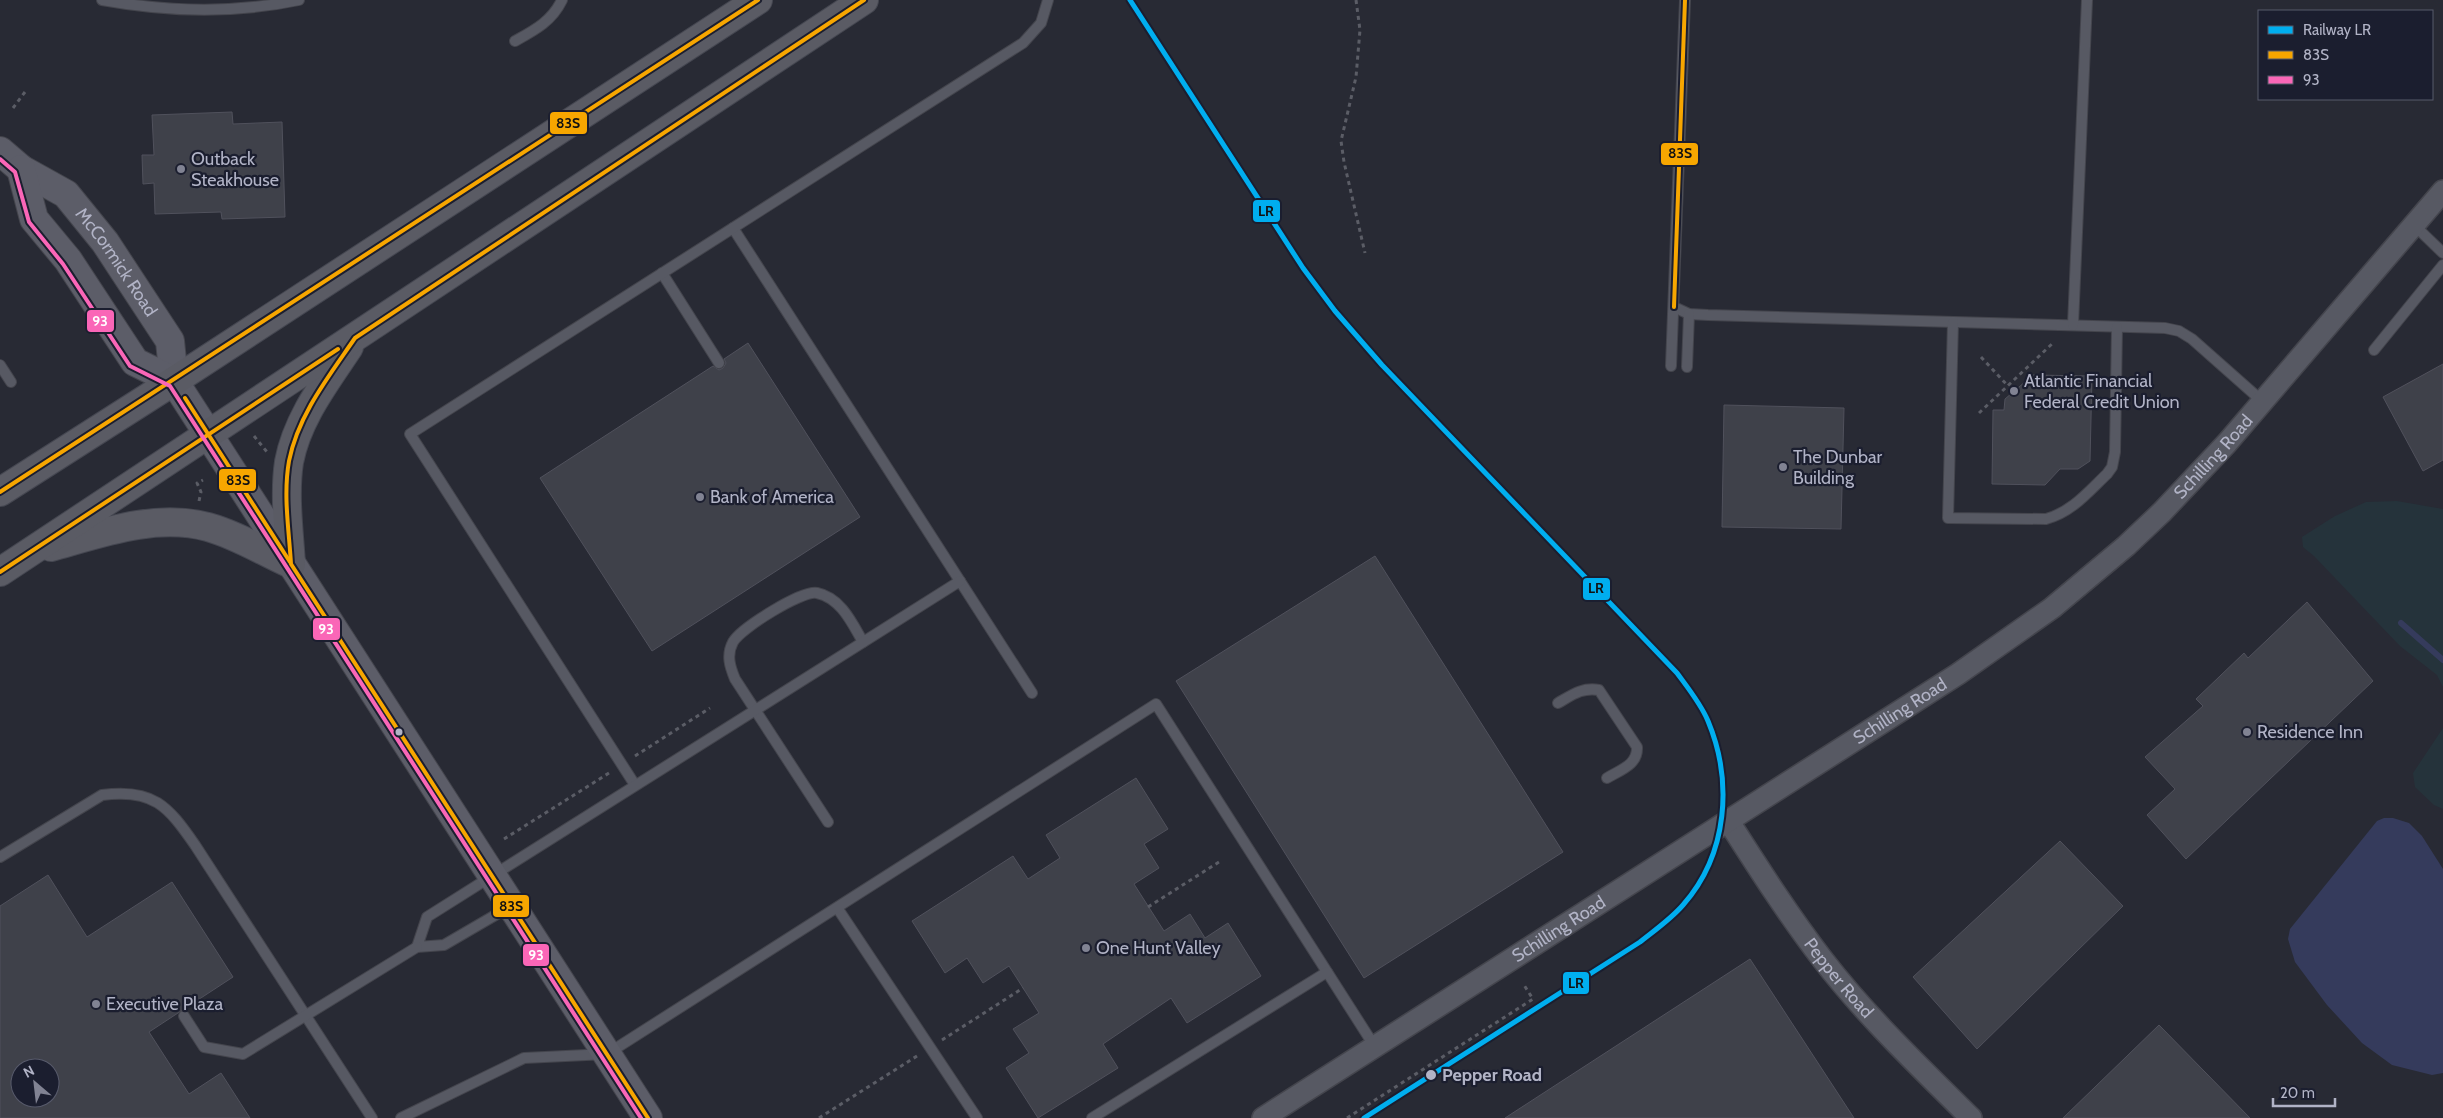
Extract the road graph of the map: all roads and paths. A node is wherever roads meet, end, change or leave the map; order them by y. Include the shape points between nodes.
1 (102, 0) edge
2 (298, 0) edge
3 (562, 0) edge
4 (758, 0) edge
5 (864, 0) edge
6 (1048, 0) edge
7 (1356, 0) edge
8 (1685, 0) edge
9 (2087, 0) edge
10 (515, 41) dead end
11 (25, 92) dead end
12 (12, 108) dead end
13 (0, 151) edge
14 (21, 169) junction
15 (2443, 191) edge
16 (2414, 225) junction
17 (733, 228) junction
18 (1365, 253) dead end
19 (2443, 253) edge
20 (2443, 265) edge
21 (662, 274) junction
22 (1674, 307) junction
23 (1689, 314) junction
24 (1953, 322) junction
25 (2073, 325) junction
26 (2117, 327) junction
27 (355, 338) junction
28 (2054, 342) dead end
29 (2374, 350) dead end
30 (1981, 357) dead end
31 (719, 362) dead end
32 (0, 365) edge
33 (1671, 366) dead end
34 (1687, 366) dead end
35 (174, 381) junction
36 (12, 382) dead end
37 (2008, 386) junction
38 (2262, 401) junction
39 (1979, 414) dead end
40 (208, 434) junction
41 (254, 436) dead end
42 (260, 445) junction
43 (255, 448) dead end
44 (270, 458) dead end
45 (203, 480) dead end
46 (0, 492) edge
47 (198, 506) dead end
48 (26, 554) junction
49 (291, 564) junction
50 (0, 572) edge
51 (960, 581) junction
52 (863, 642) junction
53 (1032, 693) dead end
54 (1558, 703) dead end
55 (755, 710) junction
56 (1607, 778) dead end
57 (636, 786) junction
58 (828, 822) dead end
59 (1729, 822) junction
60 (0, 857) edge
61 (1219, 862) dead end
62 (492, 876) junction
63 (511, 906) junction
64 (1148, 907) dead end
65 (838, 909) junction
66 (417, 947) junction
67 (1327, 972) junction
68 (1524, 985) dead end
69 (306, 1015) junction
70 (184, 1016) dead end
71 (1375, 1047) junction
72 (607, 1054) junction
73 (372, 1118) edge
74 (401, 1118) edge
75 (648, 1118) edge
76 (977, 1118) edge
77 (1092, 1118) edge
78 (1263, 1118) edge
79 (1347, 1118) edge
80 (1970, 1118) edge

1 - 2 lane via 174,10 249,8
3 - 10 lane via 556,13 545,24
4 - 35 main road
5 - 27 main road
6 - 17 lane via 1041,23 1024,43
7 - 18 path via 1360,30 1356,77 1341,141
8 - 22 lane
9 - 25 lane
11 - 12 path
13 - 14 main road, McCormick Road
14 - 35 main road via 34,219 68,260 135,362
14 - 35 main road, McCormick Road via 66,194 105,242 170,341
15 - 16 street, Schilling Road
16 - 19 lane
16 - 38 street, Schilling Road
17 - 21 lane
17 - 51 lane
20 - 29 lane
21 - 31 lane
21 - 57 lane via 410,434
22 - 23 lane
22 - 33 lane
23 - 24 lane
23 - 34 lane
24 - 25 lane
24 - 26 lane via 1948,518 2046,518 2068,510 2112,467
25 - 26 lane
26 - 38 lane via 2179,331
27 - 40 main road
27 - 49 main road via 309,409 294,443 287,482
28 - 37 path
30 - 37 path
32 - 36 lane
35 - 40 main road, McCormick Road
35 - 46 main road
37 - 39 path
38 - 59 street, Schilling Road via 2162,512 2052,608 1958,674
40 - 48 main road
40 - 49 main road, McCormick Road
41 - 42 path
42 - 43 path
42 - 44 path
45 - 47 path via 197,483 201,492
48 - 49 main road via 116,529 145,524 184,524 223,532
48 - 50 main road
49 - 62 main road, McCormick Road
51 - 52 lane
51 - 53 lane
52 - 55 lane
52 - 55 lane via 846,613 830,598 816,592 800,596 743,631 733,643 728,662
54 - 56 lane via 1578,691 1599,690 1637,747 1638,754 1633,763
55 - 57 lane
55 - 58 lane
57 - 62 lane
59 - 71 street, Schilling Road
59 - 80 street, Pepper Road via 1787,912 1824,961 1860,1004
60 - 69 lane via 102,795 143,795 164,806 180,824
61 - 64 path
62 - 63 main road, McCormick Road
62 - 66 lane via 427,917
63 - 66 lane via 444,945
63 - 72 main road, McCormick Road
65 - 67 lane via 1156,704
65 - 72 lane
65 - 76 lane
66 - 69 lane
67 - 71 lane
67 - 77 lane
68 - 79 path via 1533,999
69 - 70 lane via 243,1054 204,1046
69 - 73 lane
71 - 78 street, Schilling Road
72 - 74 lane via 524,1058
72 - 75 main road, McCormick Road

